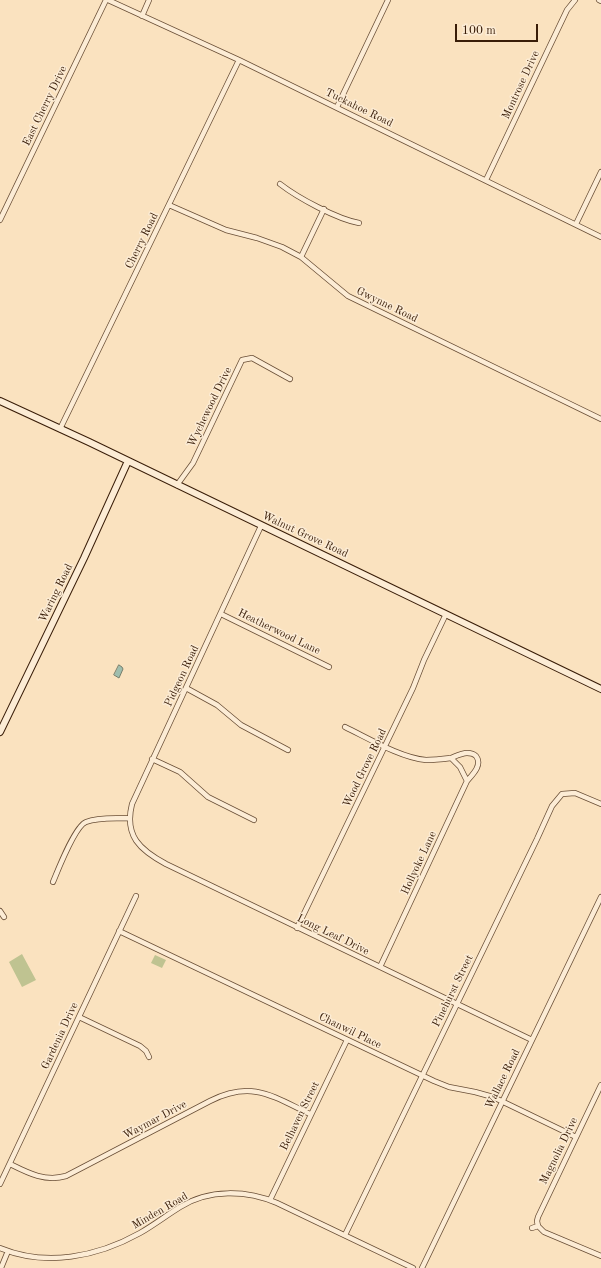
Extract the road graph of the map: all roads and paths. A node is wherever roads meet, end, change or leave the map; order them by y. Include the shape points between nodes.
1 (107, 0) edge
2 (149, 0) edge
3 (388, 0) edge
4 (574, 0) edge
5 (142, 16) junction
6 (239, 60) junction
7 (337, 107) junction
8 (601, 172) edge
9 (486, 180) junction
10 (280, 184) dead end
11 (169, 205) junction
12 (324, 209) junction
13 (0, 220) edge
14 (359, 223) dead end
15 (576, 224) junction
16 (601, 237) edge
17 (301, 257) junction
18 (290, 379) dead end
19 (0, 401) edge
20 (601, 419) edge
21 (60, 429) junction
22 (128, 461) junction
23 (177, 485) junction
24 (261, 526) junction
25 (221, 614) junction
26 (446, 614) junction
27 (329, 667) dead end
28 (186, 688) junction
29 (601, 689) edge
30 (345, 726) dead end
31 (1, 730) edge
32 (385, 746) junction
33 (288, 750) dead end
34 (451, 758) junction
35 (152, 759) junction
36 (467, 781) junction
37 (601, 804) edge
38 (130, 818) junction
39 (254, 820) dead end
40 (134, 836) joint
41 (53, 882) dead end
42 (136, 896) dead end
43 (601, 897) edge
44 (0, 911) edge
45 (4, 917) dead end
46 (298, 928) junction
47 (119, 931) junction
48 (380, 967) junction
49 (457, 1004) junction
50 (79, 1017) junction
51 (347, 1040) junction
52 (532, 1040) junction
53 (149, 1057) dead end
54 (422, 1076) junction
55 (601, 1085) edge
56 (502, 1102) junction
57 (310, 1114) junction
58 (576, 1137) junction
59 (10, 1164) junction
60 (0, 1184) edge
61 (270, 1200) junction
62 (538, 1226) junction
63 (532, 1228) dead end
64 (345, 1235) junction
65 (0, 1248) edge
66 (8, 1251) junction
67 (601, 1256) edge
68 (2, 1268) edge
69 (413, 1268) edge
70 (422, 1268) edge

1 - 5 street, Tuckahoe Road
1 - 13 street, East Cherry Drive
2 - 5 street
3 - 7 street
4 - 9 street, Montrose Drive
5 - 6 street, Tuckahoe Road
6 - 7 street, Tuckahoe Road
6 - 11 street, Cherry Road
7 - 9 street, Tuckahoe Road
8 - 15 street
9 - 15 street, Tuckahoe Road
10 - 12 street via 293,194
11 - 17 street, Gwynne Road via 226,230 282,247
11 - 21 street, Cherry Road
12 - 14 street
12 - 17 street
15 - 16 street, Tuckahoe Road
17 - 20 street, Gwynne Road via 348,296
18 - 23 street, Wychewood Drive via 252,358 242,360 193,462
19 - 21 main road, Walnut Grove Road
21 - 22 main road, Walnut Grove Road
22 - 23 main road, Walnut Grove Road
22 - 31 main road, Waring Road
23 - 24 main road, Walnut Grove Road
24 - 25 street, Pidgeon Road
24 - 26 main road, Walnut Grove Road
25 - 27 street, Heatherwood Lane
25 - 28 street, Pidgeon Road
26 - 29 main road, Walnut Grove Road
26 - 32 street, Wood Grove Road
28 - 33 street via 217,705 241,726
28 - 35 street, Pidgeon Road
30 - 32 street
32 - 34 street via 418,758
32 - 46 street, Wood Grove Road
34 - 36 street via 460,767
34 - 36 street, Hollyoke Lane via 467,753 475,755 478,767
35 - 38 street, Pidgeon Road via 132,804
35 - 39 street via 180,772 208,797
36 - 48 street, Hollyoke Lane
37 - 49 street, Pinehurst Street via 575,793 562,794 552,806
38 - 40 street, Pidgeon Road
38 - 41 street via 93,820 82,824
40 - 46 street, Long Leaf Drive via 142,849 157,859
42 - 47 street, Gardenia Drive
43 - 52 street, Wallace Road
44 - 45 street
46 - 48 street, Long Leaf Drive
47 - 50 street, Gardenia Drive
47 - 51 street, Chanwil Place
48 - 49 street, Long Leaf Drive
49 - 52 street, Long Leaf Drive
49 - 54 street, Pinehurst Street
50 - 53 street via 140,1046
50 - 59 street, Gardenia Drive
51 - 54 street, Chanwil Place
51 - 57 street, Belhaven Street
52 - 56 street, Wallace Road
54 - 56 street, Chanwil Place
54 - 64 street, Pinehurst Street
55 - 58 street, Magnolia Drive
56 - 58 street, Chanwil Place
56 - 70 street, Wallace Road
57 - 59 street, Waymar Drive via 265,1093 235,1091 210,1101 66,1176 41,1177
57 - 61 street, Belhaven Street
58 - 62 street, Magnolia Drive via 538,1216
59 - 60 street, Gardenia Drive
61 - 64 street, Minden Road
61 - 66 street, Minden Road via 237,1193 204,1197 182,1206 129,1239 83,1255 44,1258
62 - 63 street
62 - 67 street via 544,1232
64 - 69 street, Minden Road
65 - 66 street, Minden Road
66 - 68 street

